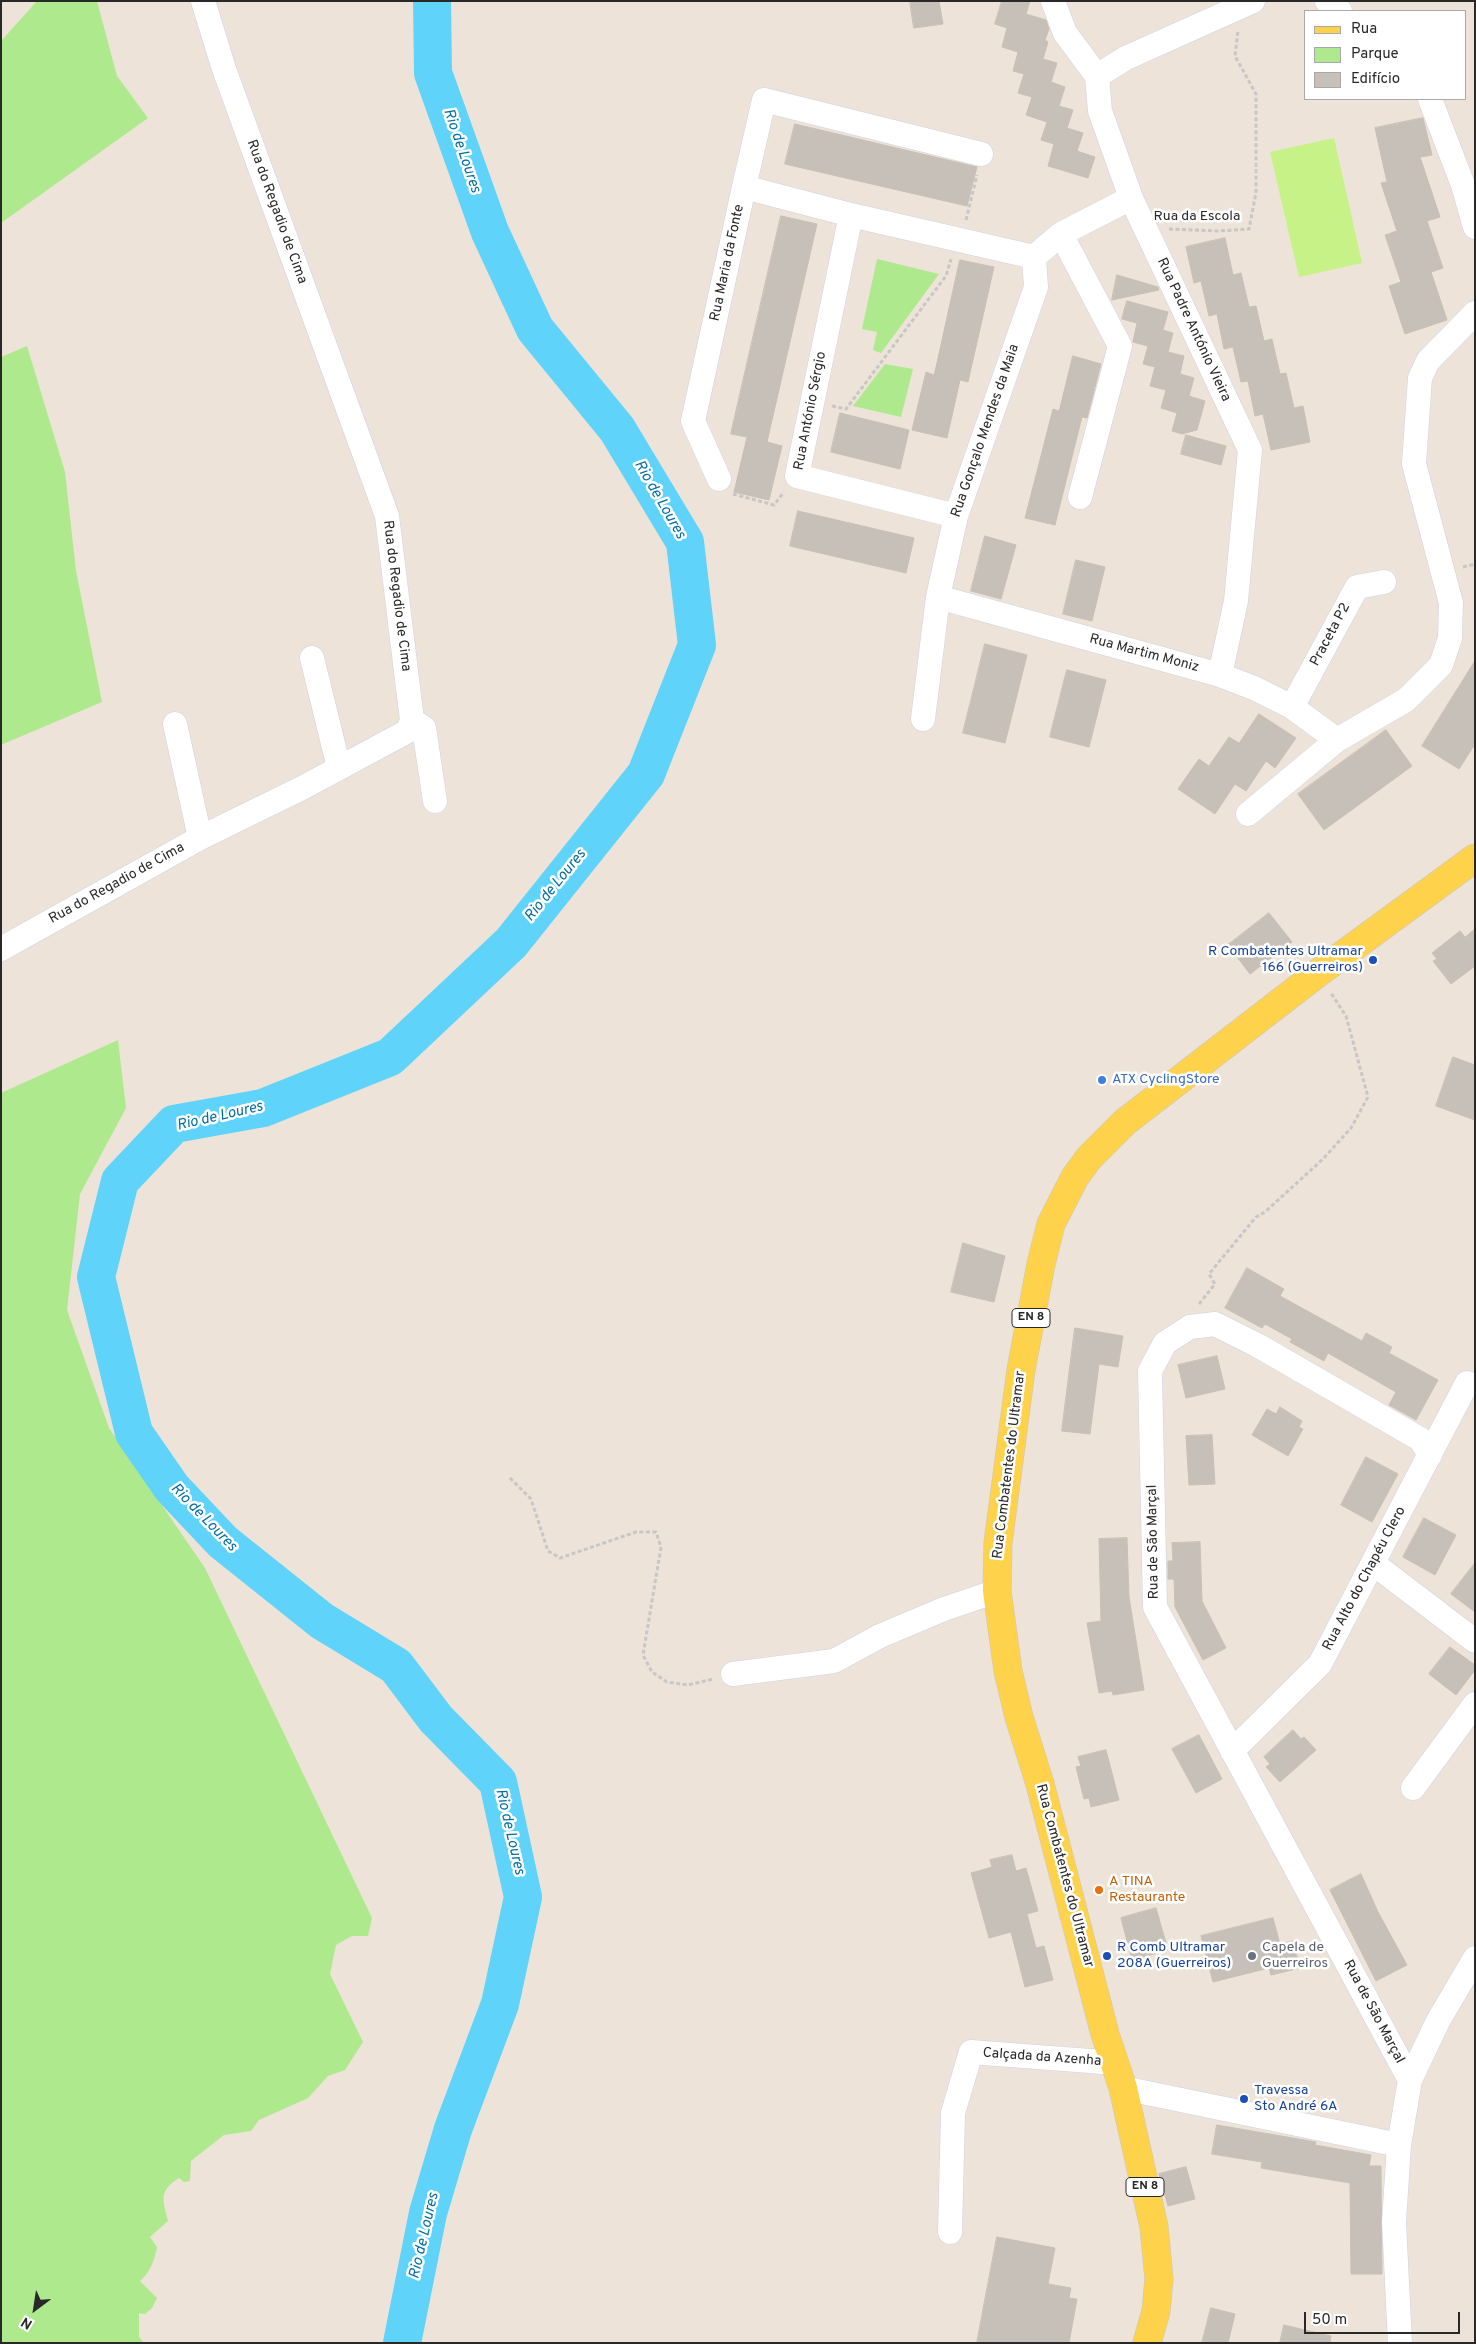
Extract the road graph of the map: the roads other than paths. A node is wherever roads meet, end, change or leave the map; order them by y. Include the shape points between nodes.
1 (203, 1) edge
2 (1053, 1) edge
3 (1327, 1) edge
4 (1250, 3) edge
5 (1339, 10) edge
6 (1097, 76) junction
7 (1430, 100) edge
8 (981, 154) road end
9 (744, 187) junction
10 (1131, 198) junction
11 (851, 215) junction
12 (1475, 227) edge
13 (1060, 234) junction
14 (1034, 257) junction
15 (1475, 313) edge
16 (724, 486) road end
17 (1080, 498) dead end
18 (956, 516) junction
19 (1384, 582) dead end
20 (938, 597) junction
21 (312, 658) dead end
22 (1220, 675) junction
23 (1292, 707) junction
24 (922, 719) dead end
25 (412, 720) junction
26 (175, 724) dead end
27 (1337, 740) junction
28 (339, 768) junction
29 (435, 801) dead end
30 (1248, 814) dead end
31 (200, 838) junction
32 (1475, 858) edge
33 (1, 949) edge
34 (1467, 1383) dead end
35 (1430, 1455) junction
36 (1374, 1564) junction
37 (997, 1591) junction
38 (1475, 1641) edge
39 (733, 1674) road end
40 (1475, 1704) edge
41 (1232, 1751) junction
42 (1413, 1788) dead end
43 (1475, 1958) edge
44 (1120, 2075) junction
45 (1410, 2080) junction
46 (1399, 2145) junction
47 (950, 2232) dead end
48 (1147, 2343) edge
49 (1400, 2343) edge

1 - 25 street, Rua do Regadio de Cima via 224,69 387,516
2 - 6 street via 1065,33
3 - 5 street
4 - 6 street via 1126,58
6 - 10 street, Rua Padre António Vieira via 1100,111
7 - 12 street via 1463,184
8 - 9 street via 764,100
9 - 11 street, Rua Maria da Fonte
9 - 16 street, Rua Maria da Fonte via 693,422
10 - 13 street
10 - 22 street, Rua Padre António Vieira via 1250,450 1236,601
11 - 14 street, Rua Maria da Fonte
11 - 18 street, Rua António Sérgio via 797,476
13 - 14 street
13 - 17 street via 1120,346
14 - 18 street, Rua Gonçalo Mendes da Maia via 1036,287
15 - 27 street via 1428,361 1419,388 1414,464 1451,603 1450,638 1441,665 1406,700
18 - 20 street, Rua Gonçalo Mendes da Maia
19 - 23 street, Praceta P2 via 1356,587
20 - 22 street, Rua Martim Moniz
20 - 24 street, Rua Gonçalo Mendes da Maia
21 - 28 street
22 - 23 street, Rua Martim Moniz
23 - 27 street, Rua Martim Moniz
25 - 28 street, Rua do Regadio de Cima via 408,731
25 - 29 street via 424,728
26 - 31 street
27 - 30 street
28 - 31 street, Rua do Regadio de Cima
31 - 33 street, Rua do Regadio de Cima
32 - 37 main road, Rua Combatentes do Ultramar / EN 8 via 1318,973 1126,1122 1075,1177 1051,1224 1022,1360 998,1543
34 - 35 street, Rua Alto do Chapéu Clero
35 - 36 street, Rua Alto do Chapéu Clero
35 - 41 street, Rua de São Marçal via 1420,1439 1215,1324 1190,1327 1165,1343 1150,1371 1155,1608
36 - 38 street
36 - 41 street, Rua Alto do Chapéu Clero via 1320,1664
37 - 39 street via 880,1636 834,1661
37 - 44 main road, Rua Combatentes do Ultramar / EN 8 via 1016,1708 1040,1784 1105,2034
40 - 42 street
41 - 45 street, Rua de São Marçal
43 - 45 street via 1438,2021
44 - 46 street
44 - 47 street, Calçada da Azenha via 971,2052 953,2113
44 - 48 main road, Rua Combatentes do Ultramar / EN 8 via 1154,2227 1159,2279 1156,2311
45 - 46 street
46 - 49 street via 1394,2222

